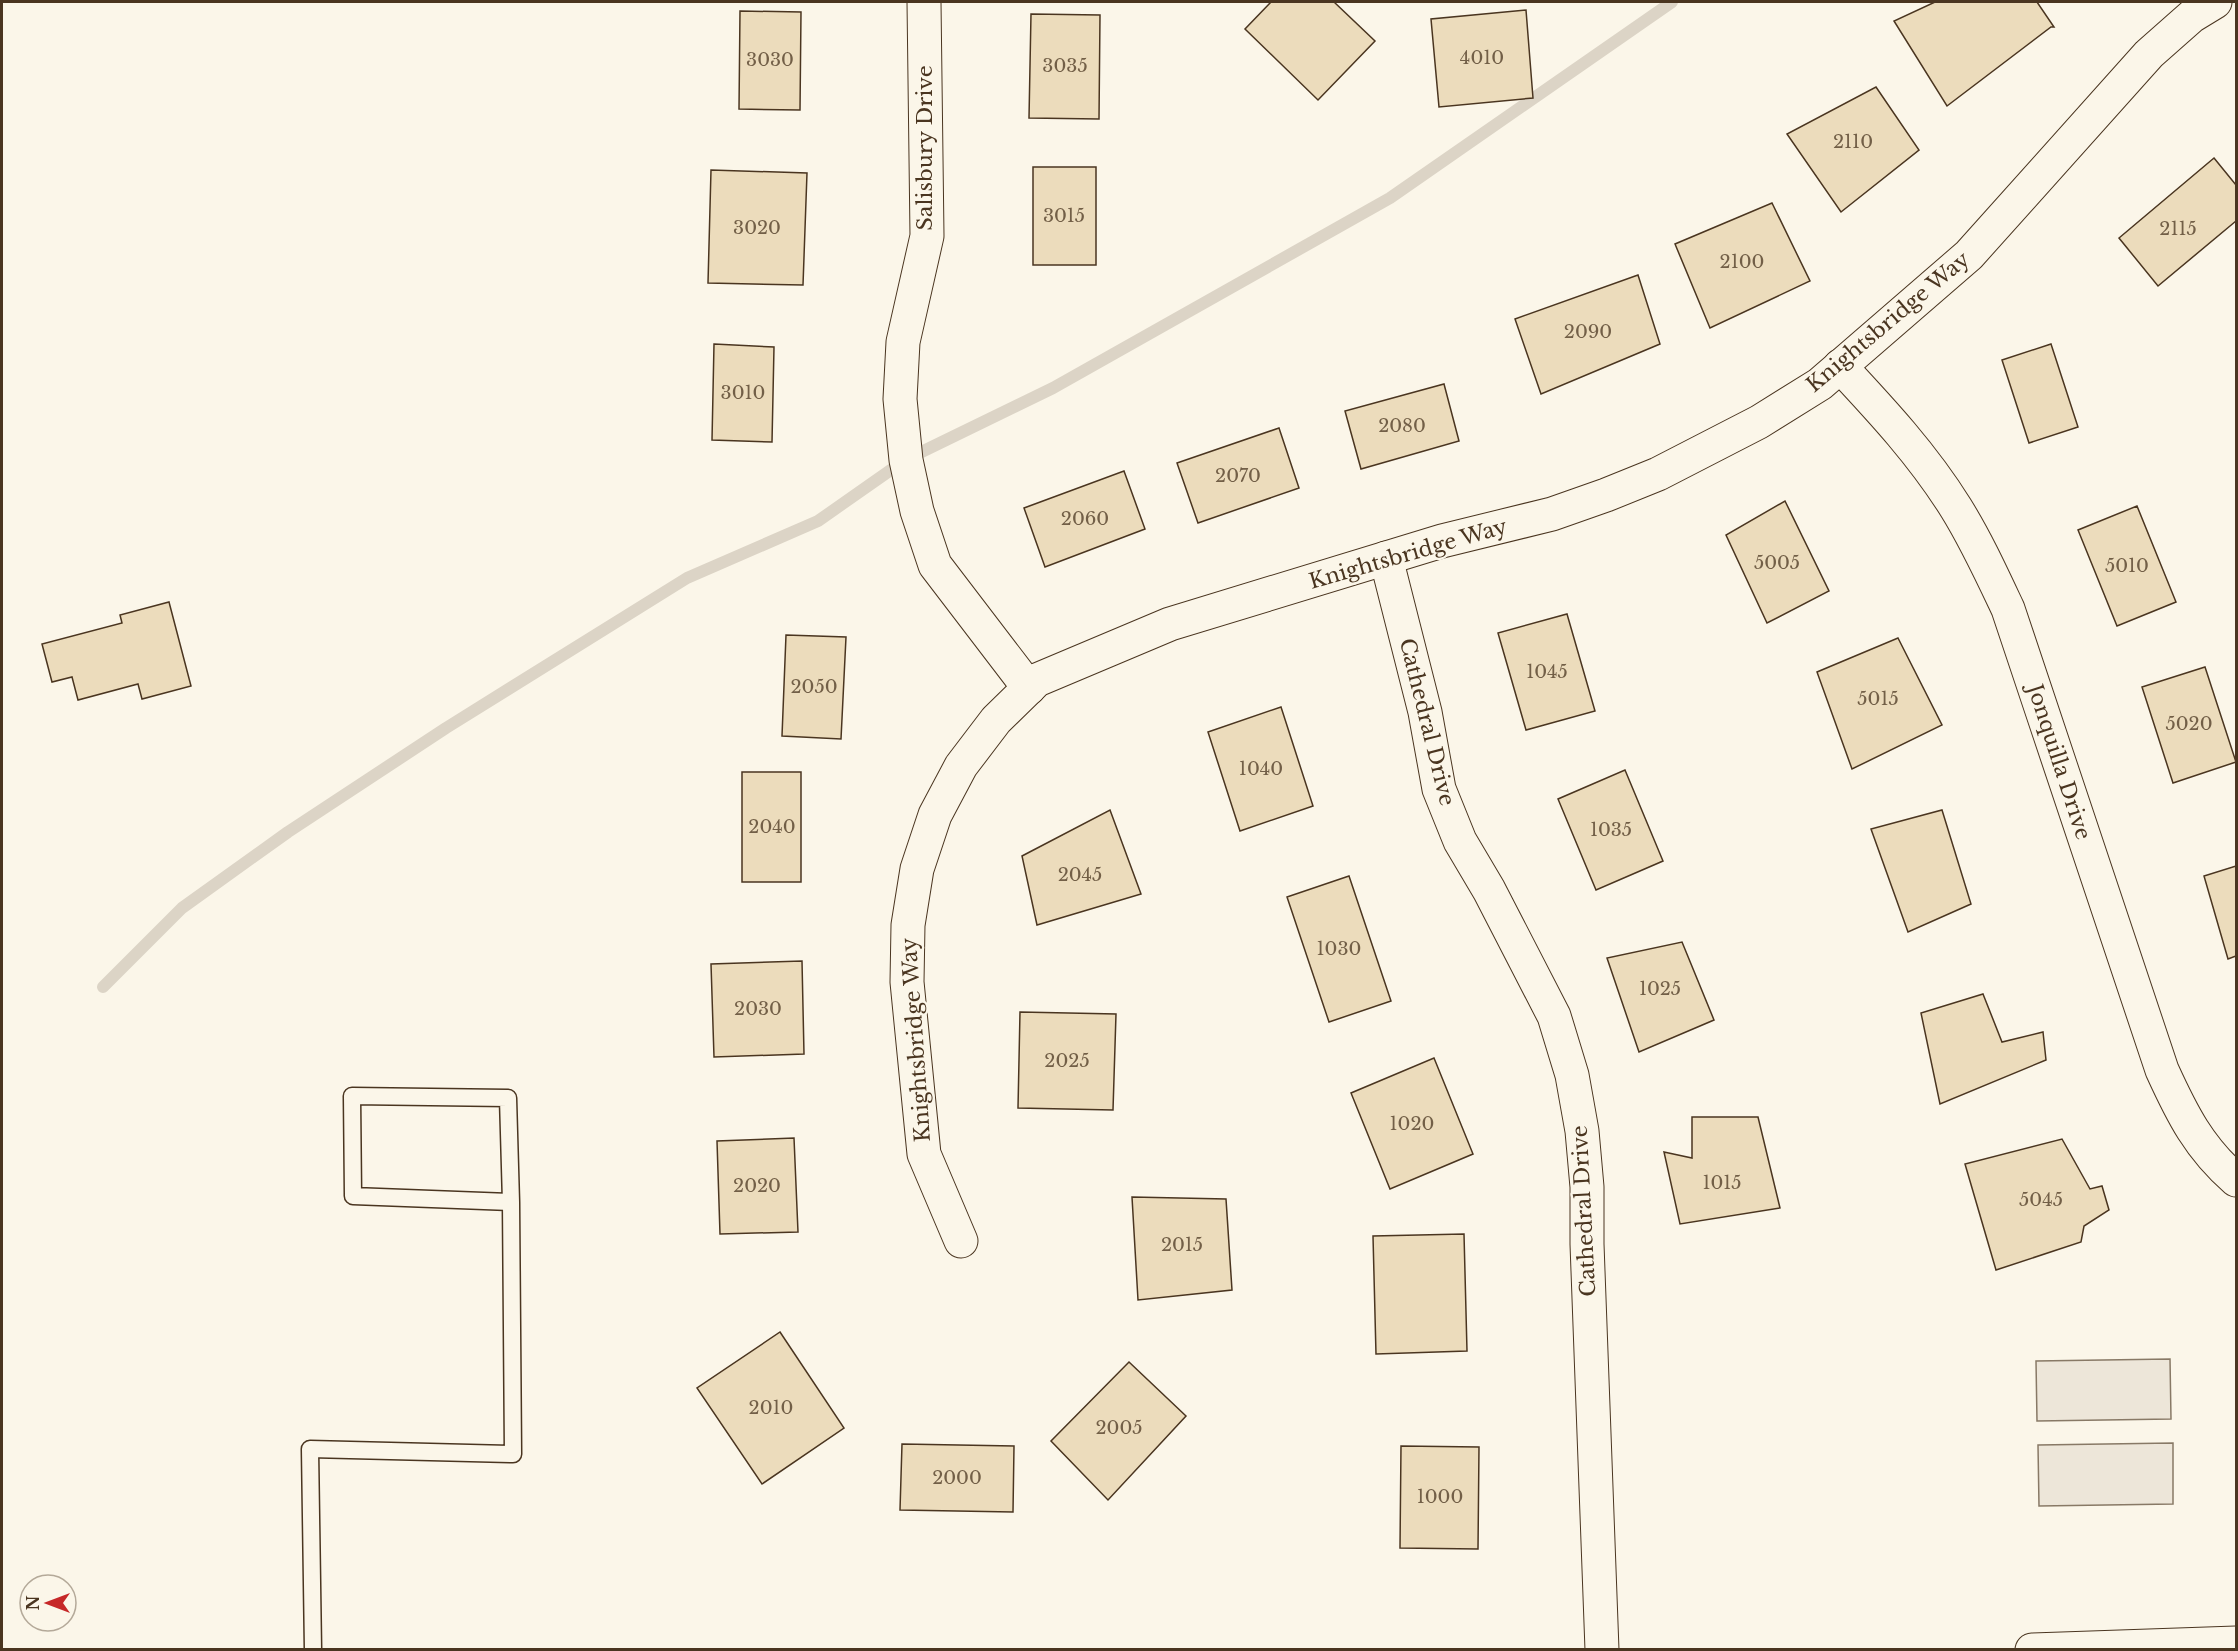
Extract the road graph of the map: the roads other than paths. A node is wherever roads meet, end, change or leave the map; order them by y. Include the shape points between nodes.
1 (924, 2) edge
2 (2216, 2) edge
3 (1840, 366) junction
4 (1386, 558) junction
5 (1029, 688) junction
6 (2236, 1180) edge
7 (511, 1202) junction
8 (961, 1241) dead end
9 (2236, 1643) edge
10 (313, 1650) edge
11 (1602, 1650) edge
12 (2032, 1650) edge

1 - 5 street, Salisbury Drive via 927,236 903,342 900,399 906,460 935,565
2 - 3 street, Knightsbridge Way via 2192,16 2150,54 1969,255
3 - 4 street, Knightsbridge Way via 1820,384 1759,422 1658,474 1552,514
3 - 6 street, Jonquilla Drive via 1924,461 1984,558 2008,609 2162,1070 2186,1121
4 - 5 street, Knightsbridge Way via 1170,624 1037,680
4 - 11 street, Cathedral Drive via 1425,712 1439,789 1460,841 1554,1016 1572,1075 1587,1187
5 - 8 street, Knightsbridge Way via 996,720 962,766 935,815 917,869 908,925 907,982 924,1154
7 - 7 lane via 353,1196 352,1096 508,1098
7 - 10 lane via 513,1454 310,1449
9 - 12 street

